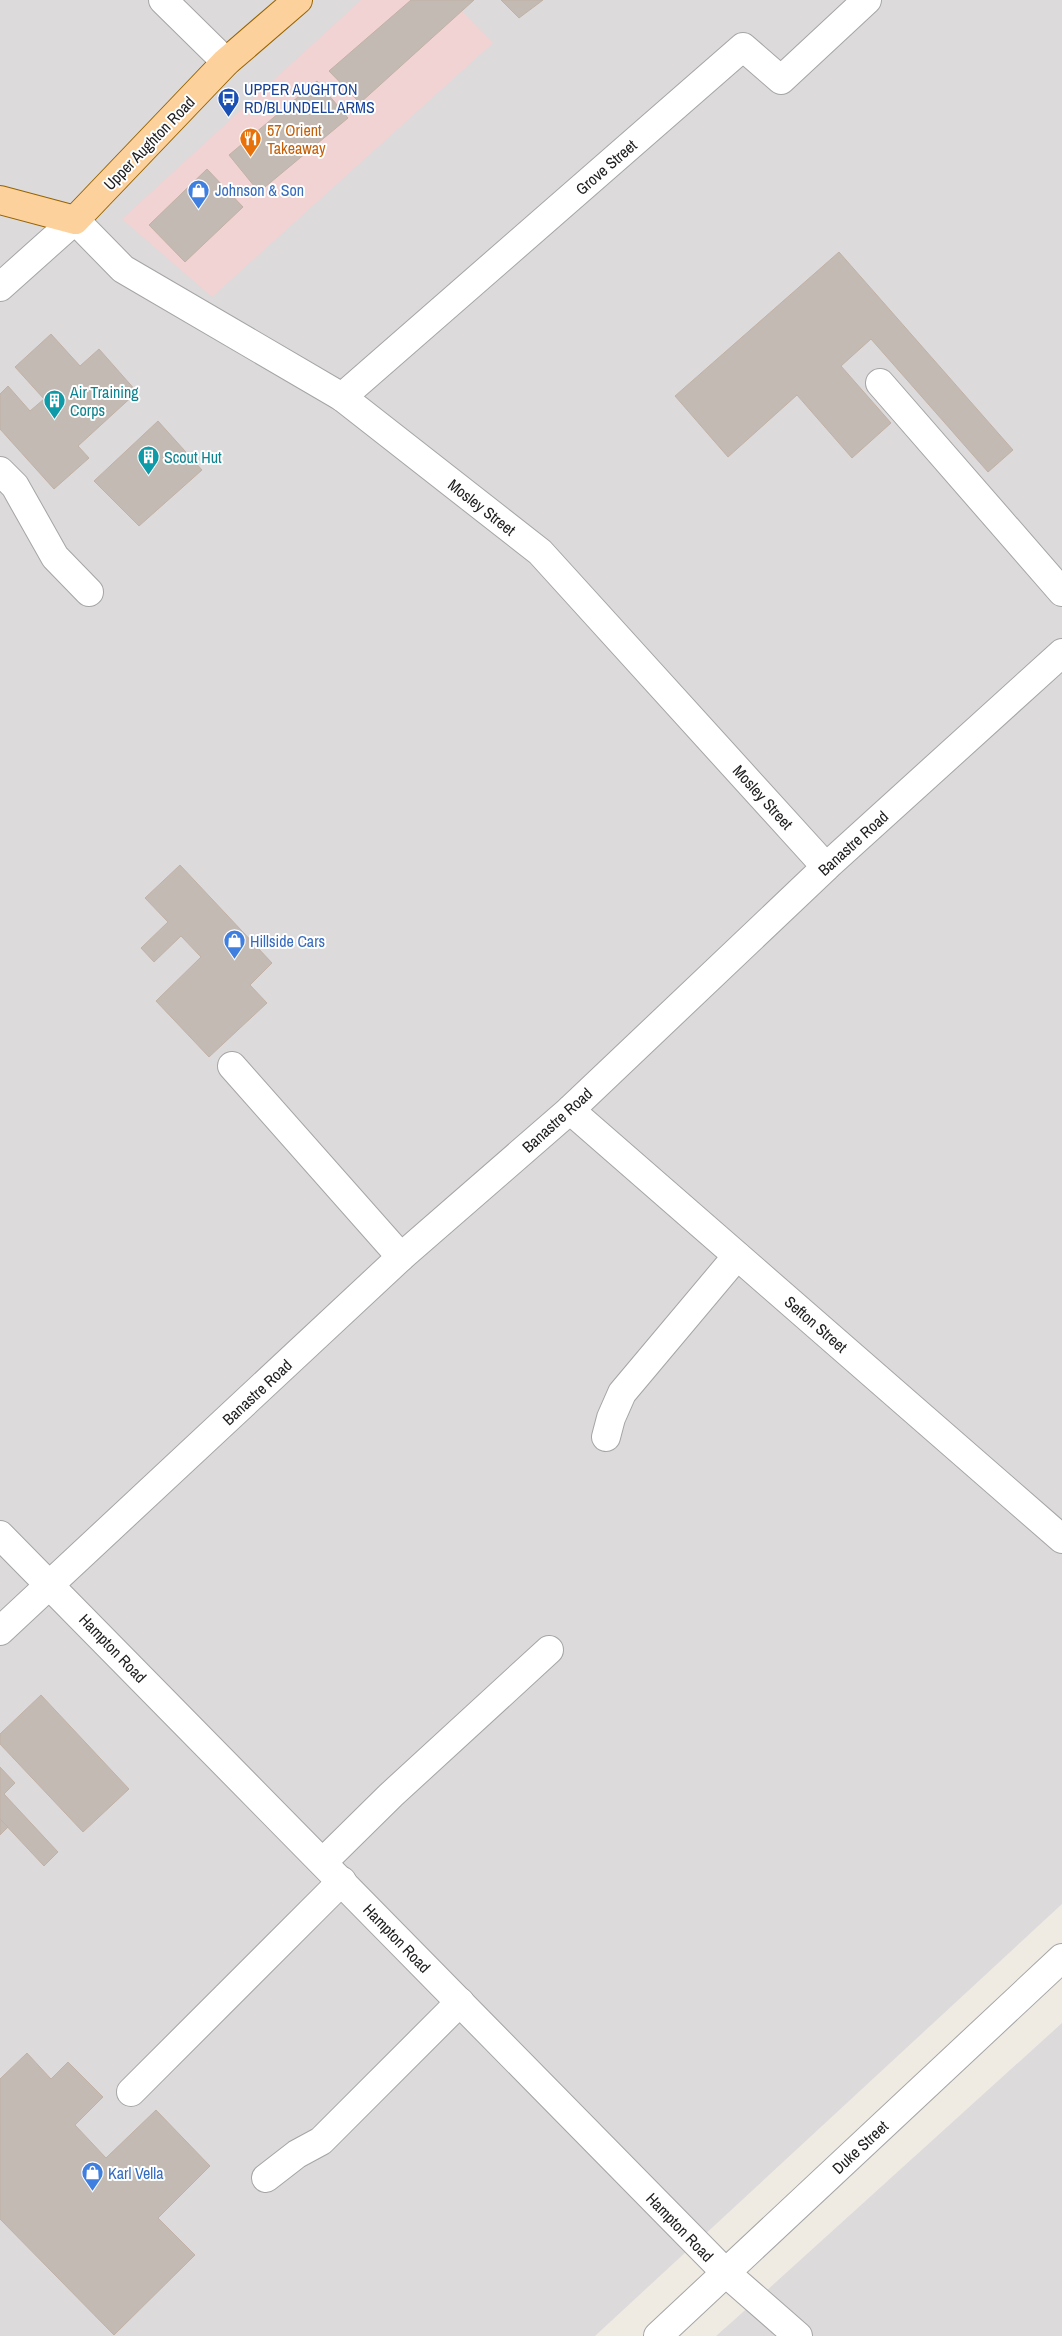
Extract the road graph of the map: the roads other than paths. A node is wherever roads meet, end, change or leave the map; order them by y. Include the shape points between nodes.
1 (163, 0) edge
2 (298, 0) edge
3 (867, 0) edge
4 (226, 62) junction
5 (0, 200) edge
6 (75, 220) junction
7 (0, 287) edge
8 (880, 383) dead end
9 (342, 397) junction
10 (0, 471) edge
11 (89, 592) dead end
12 (1062, 592) edge
13 (1062, 653) edge
14 (826, 867) junction
15 (232, 1066) dead end
16 (570, 1110) junction
17 (737, 1256) junction
18 (401, 1257) junction
19 (606, 1437) dead end
20 (0, 1534) edge
21 (1062, 1539) edge
22 (50, 1584) junction
23 (0, 1632) edge
24 (549, 1650) dead end
25 (323, 1862) junction
26 (342, 1881) junction
27 (1062, 1958) edge
28 (460, 2002) junction
29 (131, 2092) dead end
30 (266, 2178) dead end
31 (726, 2274) junction
32 (658, 2336) edge
33 (798, 2336) edge

1 - 4 street
2 - 4 main road, Upper Aughton Road
3 - 9 street, Grove Street via 782,80 743,47
4 - 6 main road, Upper Aughton Road
5 - 6 main road
6 - 7 street, Upper Aughton Road
6 - 9 street, Mosley Street via 123,269
8 - 12 street
9 - 14 street, Mosley Street via 540,552
10 - 11 street via 14,486 55,557
13 - 14 street, Banastre Road
14 - 16 street, Banastre Road
15 - 18 street
16 - 17 street, Sefton Street
16 - 18 street, Banastre Road
17 - 19 street via 626,1386 615,1406
17 - 21 street, Sefton Street
18 - 22 street, Banastre Road
20 - 22 street, Hampton Road
22 - 23 street, Banastre Road
22 - 25 street, Hampton Road
24 - 25 street
25 - 26 street, Hampton Road
26 - 28 street, Hampton Road
26 - 29 street
27 - 31 street, Duke Street
28 - 30 street via 321,2141 297,2154
28 - 31 street, Hampton Road
31 - 32 street, Duke Street
31 - 33 street, Hampton Road

